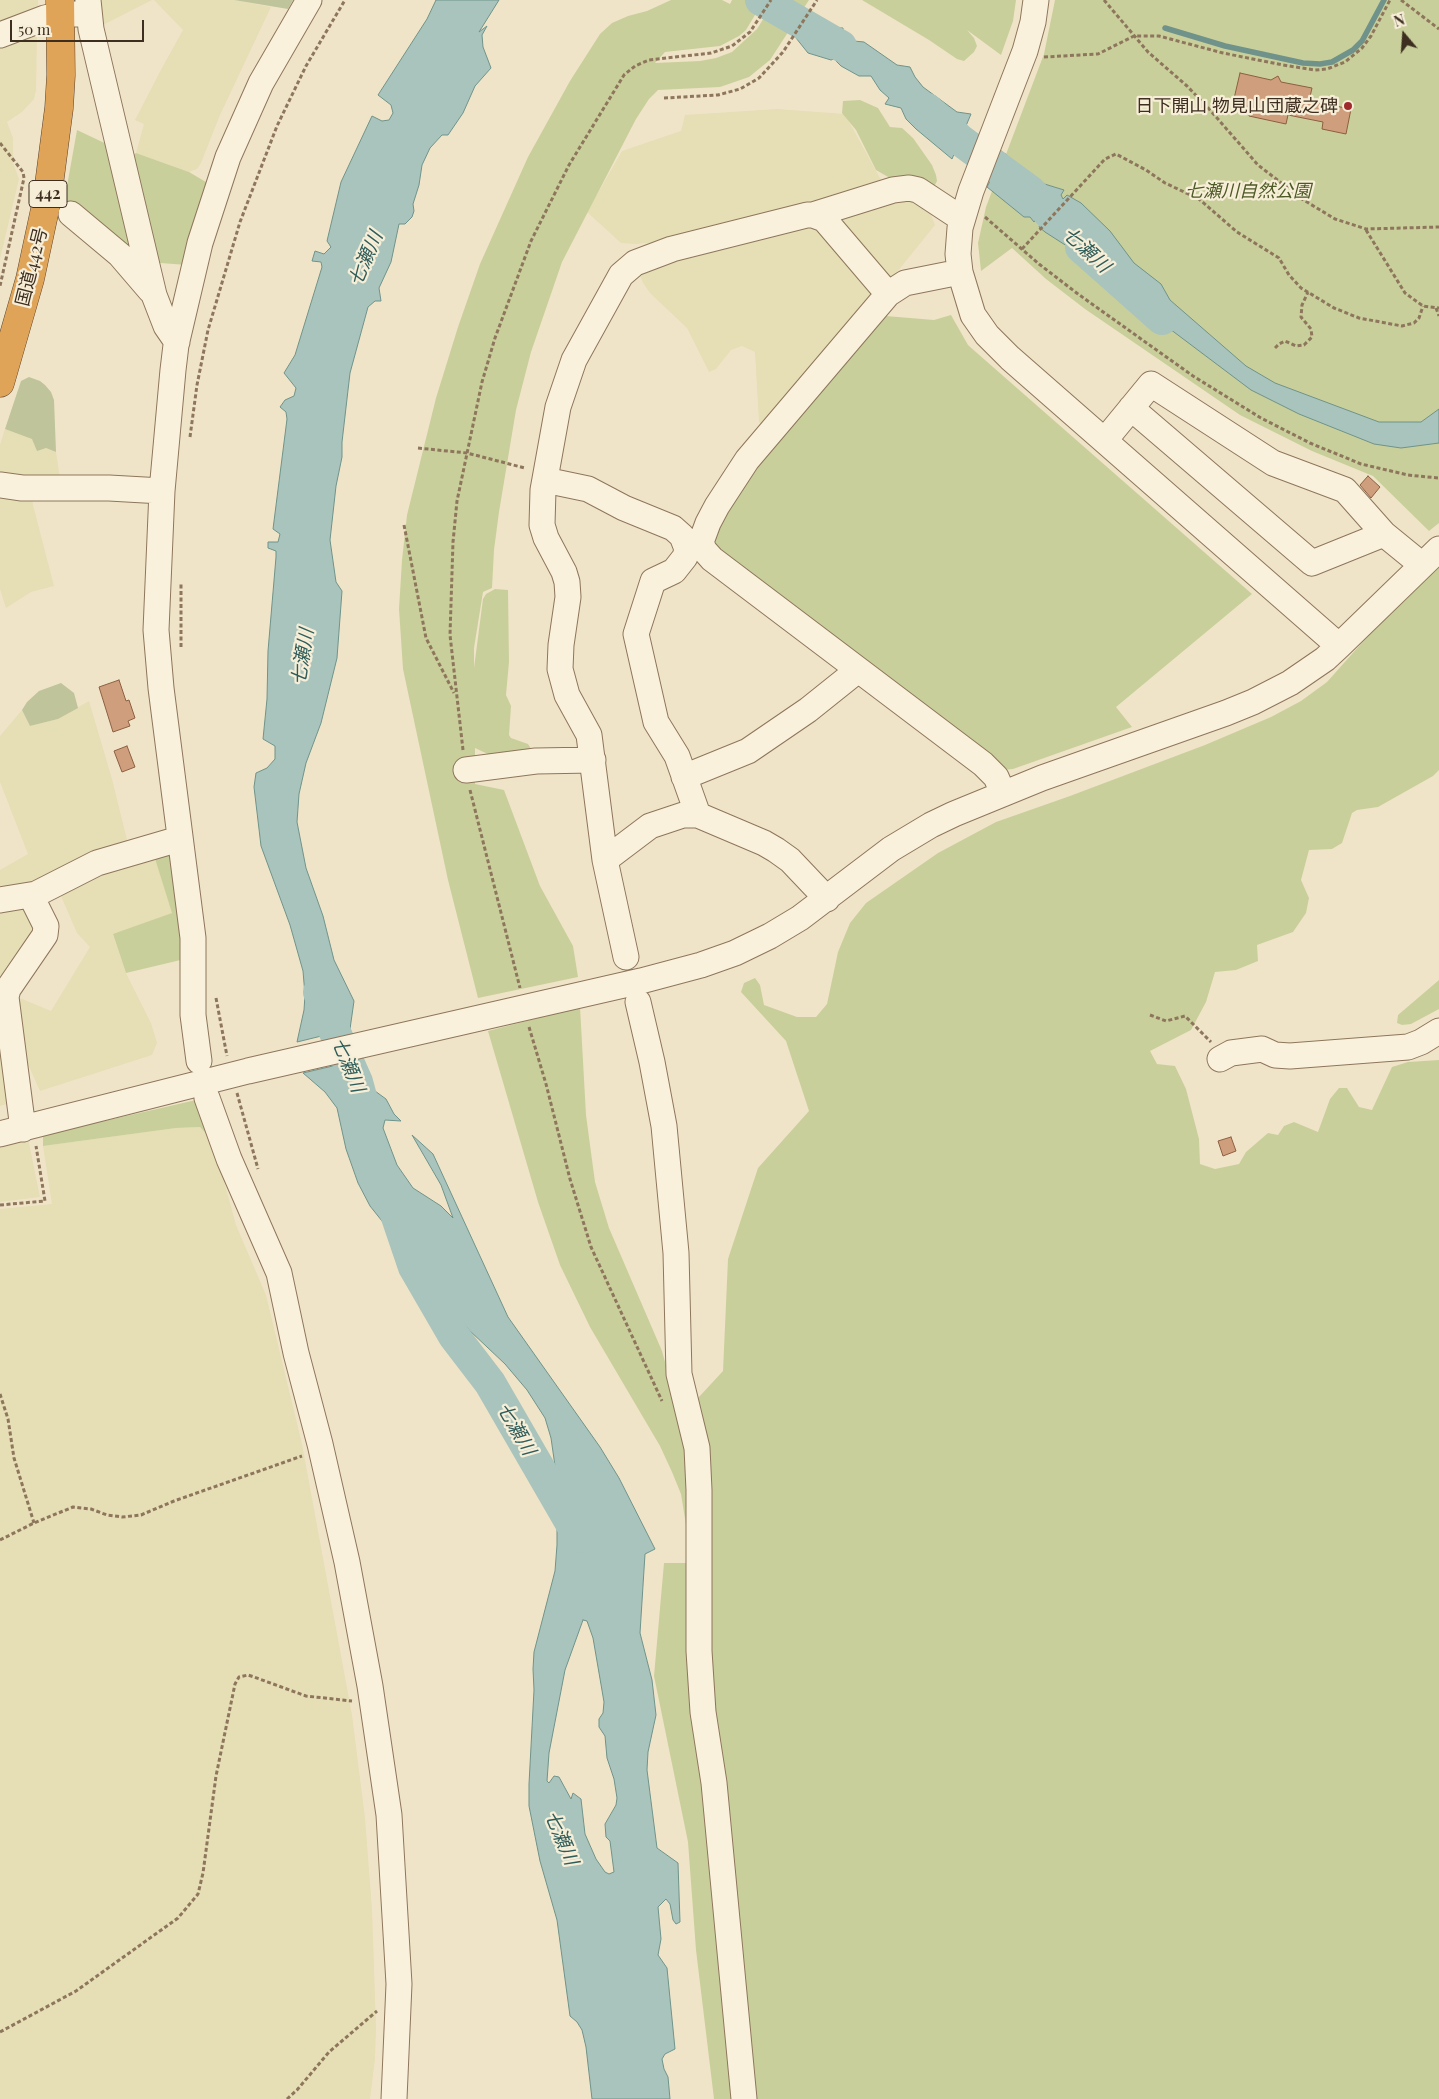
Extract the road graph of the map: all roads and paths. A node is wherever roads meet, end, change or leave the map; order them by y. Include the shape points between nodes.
1 (309, 0) edge
2 (771, 0) edge
3 (816, 0) edge
4 (1036, 0) edge
5 (1104, 0) edge
6 (1390, 0) edge
7 (1401, 0) edge
8 (61, 7) edge
9 (88, 7) edge
10 (1439, 29) edge
11 (0, 35) edge
12 (1134, 36) junction
13 (1038, 56) dead end
14 (664, 98) dead end
15 (0, 143) edge
16 (71, 214) dead end
17 (814, 215) junction
18 (971, 216) junction
19 (1439, 227) edge
20 (1366, 229) junction
21 (1022, 249) junction
22 (960, 272) junction
23 (0, 286) edge
24 (1308, 292) junction
25 (888, 294) junction
26 (154, 296) junction
27 (1423, 306) junction
28 (1437, 308) edge
29 (1439, 316) edge
30 (177, 342) junction
31 (1275, 348) dead end
32 (0, 383) edge
33 (1131, 408) junction
34 (1105, 440) junction
35 (418, 448) dead end
36 (466, 453) junction
37 (510, 463) dead end
38 (1439, 478) edge
39 (545, 480) junction
40 (0, 485) edge
41 (162, 491) junction
42 (404, 525) dead end
43 (1384, 534) junction
44 (694, 548) junction
45 (1430, 557) edge
46 (1339, 646) junction
47 (858, 670) junction
48 (455, 696) junction
49 (593, 760) junction
50 (466, 770) junction
51 (684, 776) junction
52 (1003, 793) junction
53 (698, 815) junction
54 (179, 838) junction
55 (605, 860) junction
56 (31, 896) junction
57 (827, 899) junction
58 (0, 900) edge
59 (626, 957) dead end
60 (638, 1002) dead end
61 (519, 1009) junction
62 (1150, 1014) dead end
63 (1439, 1031) edge
64 (1223, 1058) joint
65 (199, 1061) dead end
66 (207, 1098) dead end
67 (20, 1134) edge
68 (0, 1205) edge
69 (0, 1394) edge
70 (665, 1406) dead end
71 (308, 1453) dead end
72 (34, 1523) junction
73 (0, 1540) edge
74 (356, 1701) dead end
75 (379, 2010) dead end
76 (0, 2032) edge
77 (287, 2099) edge
78 (394, 2099) edge
79 (744, 2099) edge

1 - 30 street via 261,83 228,157 200,243
2 - 36 path via 750,32 732,46 711,53 649,60 624,75 569,165 531,241 495,338
3 - 14 path via 777,61 750,84 718,95
4 - 18 street via 1032,29 1018,71 972,191
5 - 12 path
6 - 12 path via 1362,48 1345,62 1327,69 1283,65 1159,36
7 - 10 path
8 - 9 street
8 - 11 street via 45,18
8 - 32 highway, 国道442号 / 442 via 59,108 47,200 30,279
9 - 26 street
12 - 13 path via 1098,54
12 - 20 path via 1199,98 1236,142 1272,176 1322,212
15 - 23 path via 23,172 24,178
16 - 26 street via 120,255
17 - 18 street via 909,188
17 - 25 street via 824,219
17 - 39 street via 672,249 642,259 627,269 574,360 558,407
18 - 21 path
18 - 22 street via 958,246
19 - 20 path
20 - 27 path via 1400,288
21 - 24 path via 1105,159 1116,154 1199,199 1236,232 1278,258 1289,275
21 - 38 path via 1167,358 1282,430 1361,464 1408,475
22 - 25 street via 905,283
22 - 34 street via 969,306 987,334 1005,354
24 - 27 path via 1348,314 1389,325 1410,325 1419,318
24 - 31 path via 1301,316 1311,329 1312,337 1304,345 1285,342
25 - 44 street via 742,467
26 - 30 street via 166,326
27 - 28 path
28 - 29 path
30 - 41 street
33 - 34 street
33 - 43 street via 1151,384 1273,463 1345,490
33 - 43 street via 1312,563
34 - 46 street
35 - 36 path
36 - 37 path
36 - 48 path via 452,542 450,635
39 - 44 street via 588,490 674,528
39 - 49 street via 542,525 564,572 568,589 560,669 567,695 588,730
40 - 41 street
41 - 54 street via 156,630
42 - 48 path via 426,638
43 - 45 street
44 - 47 street
44 - 51 street via 674,571 653,581 636,634 656,722 674,750
45 - 46 street
46 - 52 street via 1290,684 1253,702
47 - 51 street via 815,705 748,751
47 - 52 street via 983,764 996,776
48 - 50 path
49 - 50 street via 536,761
49 - 55 street
50 - 61 path via 498,899
51 - 53 street
52 - 57 street via 908,838
53 - 55 street via 683,815 650,826
53 - 57 street via 776,850
54 - 56 street via 97,863
54 - 65 street via 194,948 193,1015
55 - 59 street
56 - 58 street
56 - 67 street via 46,926 45,936 8,989 6,997
57 - 61 street via 770,936 716,960
60 - 79 street via 664,1126 676,1253 679,1374 697,1448 699,1651
61 - 67 street via 248,1071
61 - 70 path via 546,1084 572,1188 591,1247
62 - 64 path via 1166,1021 1185,1016
63 - 64 street via 1421,1042 1395,1048 1290,1056 1275,1055 1262,1049
66 - 78 street via 229,1160 279,1273 347,1562 389,1815 399,1984
67 - 68 path via 45,1201
69 - 72 path via 14,1458
71 - 72 path via 174,1500 141,1515 122,1518 74,1508
72 - 73 path
74 - 76 path via 296,1694 254,1676 240,1677 235,1684 218,1767 198,1894 178,1918 76,1991
75 - 77 path via 329,2052

